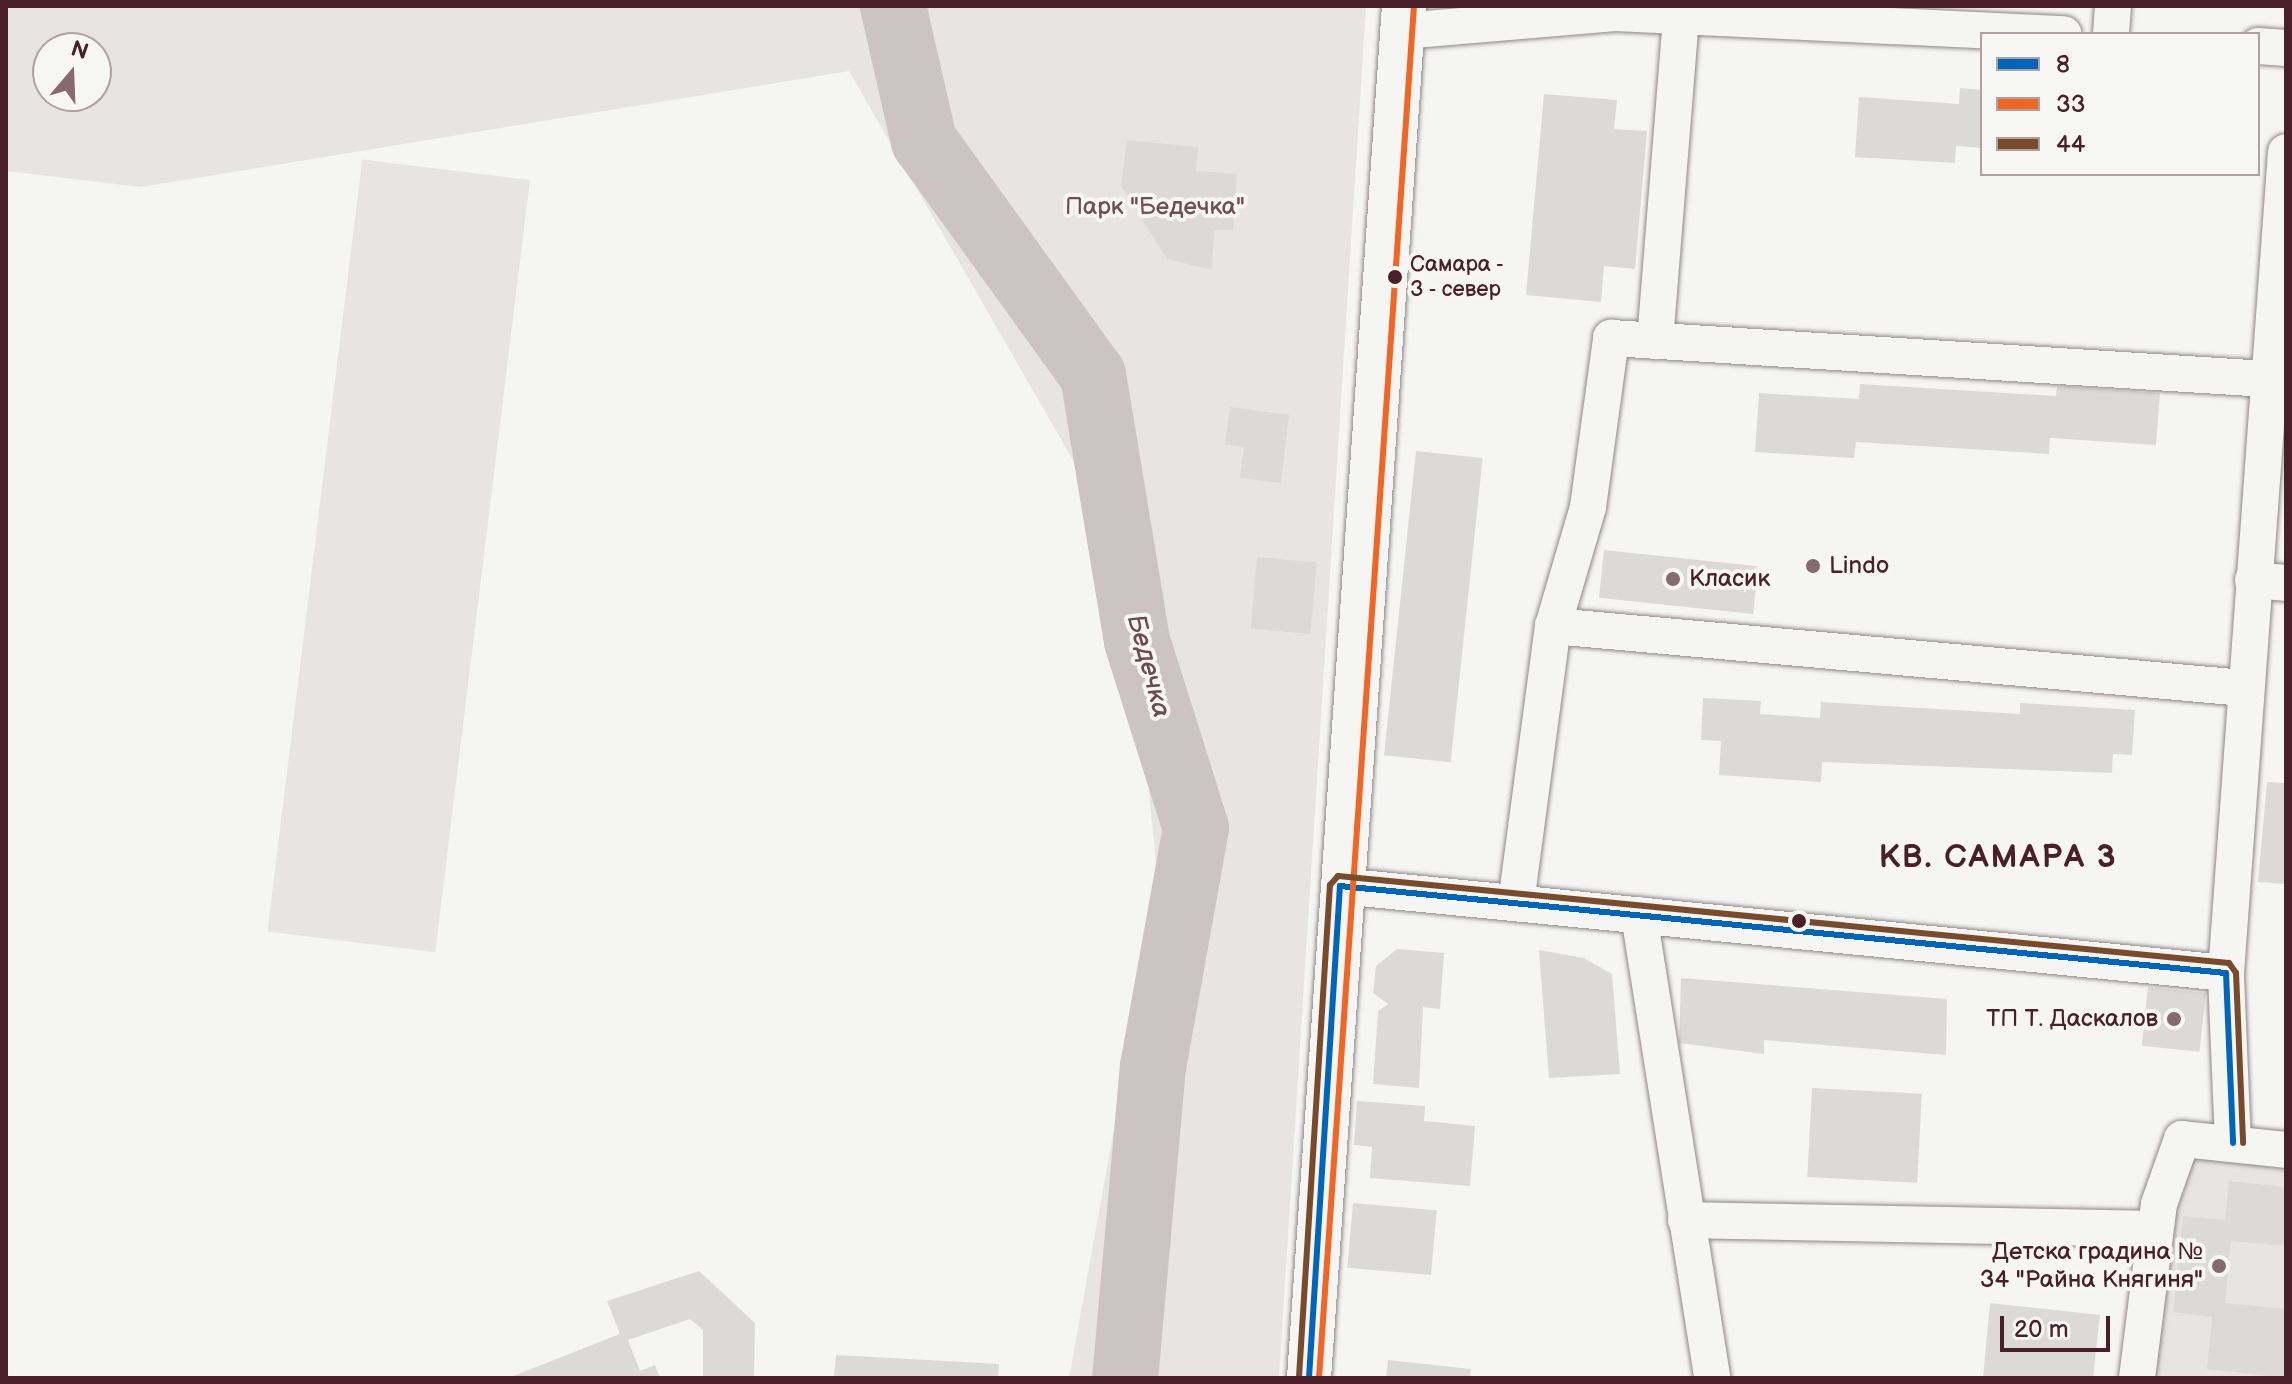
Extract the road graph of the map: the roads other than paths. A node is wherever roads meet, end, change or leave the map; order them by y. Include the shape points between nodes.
1 (2113, 6) edge
2 (1681, 15) junction
3 (1403, 18) edge
4 (2024, 32) edge
5 (2111, 32) edge
6 (2260, 46) edge
7 (2286, 48) edge
8 (2286, 152) edge
9 (1655, 341) junction
10 (2267, 379) junction
11 (2270, 581) edge
12 (1553, 626) junction
13 (2244, 688) junction
14 (1340, 886) junction
15 (1516, 903) junction
16 (1639, 915) junction
17 (2226, 973) junction
18 (2233, 1143) junction
19 (2286, 1150) edge
20 (1686, 1220) junction
21 (2155, 1229) junction
22 (1309, 1378) edge
23 (1712, 1378) edge
24 (2137, 1378) edge

1 - 5 street
2 - 3 street
2 - 4 street
2 - 9 street
3 - 14 street
6 - 7 street
8 - 10 street
9 - 10 street
9 - 12 street via 1611,338 1588,507
10 - 11 street
11 - 13 street
12 - 13 street
12 - 15 street
13 - 17 street
14 - 15 street
14 - 22 street
15 - 16 street
16 - 17 street
16 - 20 street
17 - 18 street
18 - 19 street
18 - 21 street via 2182,1139
20 - 21 street
20 - 23 street
21 - 24 street

